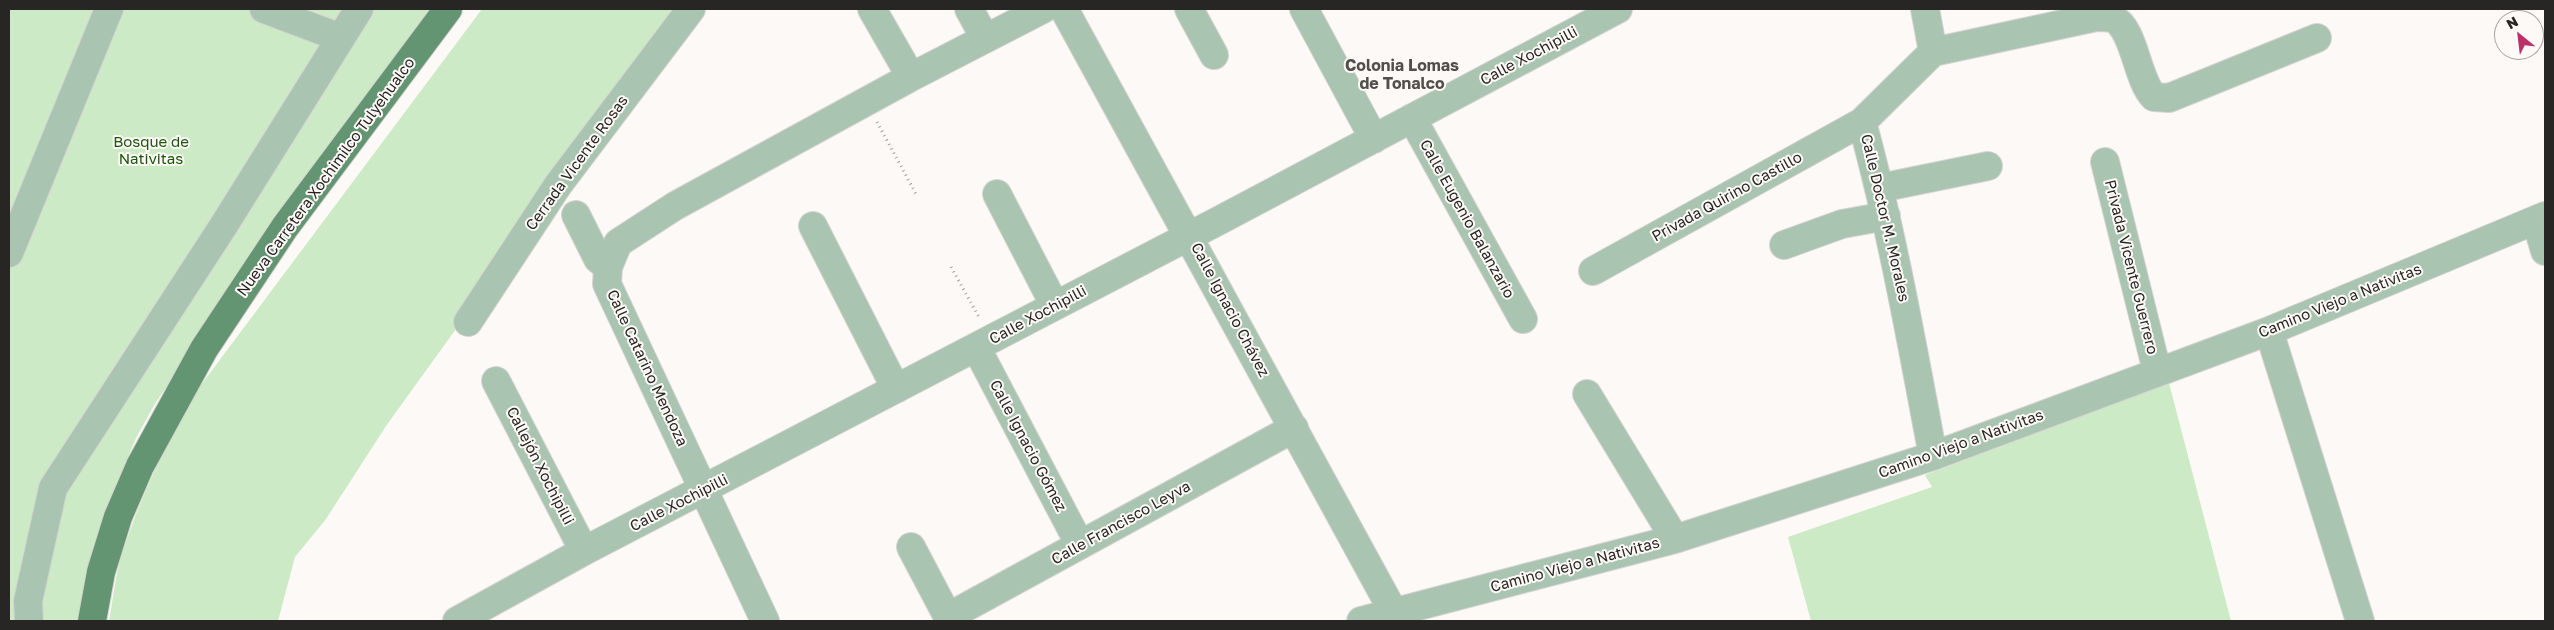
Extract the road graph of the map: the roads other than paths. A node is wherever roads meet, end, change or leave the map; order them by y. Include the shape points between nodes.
1 (109, 9) edge
2 (264, 9) edge
3 (359, 9) edge
4 (448, 9) edge
5 (691, 9) edge
6 (872, 9) edge
7 (970, 9) edge
8 (1043, 9) edge
9 (1064, 9) edge
10 (1189, 9) edge
11 (1304, 9) edge
12 (1618, 9) edge
13 (1925, 9) edge
14 (341, 38) junction
15 (985, 38) junction
16 (2317, 38) dead end
17 (1934, 52) junction
18 (1214, 55) dead end
19 (911, 77) junction
20 (1412, 118) junction
21 (1862, 122) junction
22 (1374, 139) junction
23 (2105, 162) dead end
24 (1988, 166) dead end
25 (1880, 188) junction
26 (997, 194) dead end
27 (576, 215) dead end
28 (1886, 216) junction
29 (2540, 218) edge
30 (813, 226) dead end
31 (1190, 236) junction
32 (1784, 245) dead end
33 (2545, 251) edge
34 (9, 252) edge
35 (613, 255) junction
36 (1593, 271) dead end
37 (1055, 306) junction
38 (1523, 319) dead end
39 (468, 322) dead end
40 (2269, 331) junction
41 (983, 344) junction
42 (2157, 371) junction
43 (496, 380) dead end
44 (896, 389) junction
45 (1587, 394) dead end
46 (1294, 428) junction
47 (1933, 456) junction
48 (705, 490) junction
49 (1675, 540) junction
50 (1080, 545) junction
51 (911, 547) dead end
52 (584, 551) junction
53 (1394, 613) junction
54 (949, 619) edge
55 (29, 621) edge
56 (92, 621) edge
57 (457, 621) edge
58 (765, 621) edge
59 (1361, 621) edge
60 (2360, 621) edge

1 - 34 street
2 - 14 street
3 - 14 street
4 - 56 main road, Nueva Carretera Xochimilco Tulyehualco via 285,227 204,349 140,466 118,517 101,572
5 - 39 street, Cerrada Vicente Rosas via 558,185
6 - 19 street
7 - 15 street
8 - 15 street
9 - 31 street, Calle Ignacio Chávez
10 - 18 street
11 - 22 street
12 - 20 street, Calle Xochipilli
13 - 17 street
14 - 55 street via 53,488 28,601
15 - 19 street
16 - 17 street via 2169,98 2154,97 2146,89 2126,31 2113,18 2096,17
17 - 21 street, Calle Doctor M. Morales
19 - 35 street via 675,206
20 - 22 street, Calle Xochipilli
20 - 38 street, Calle Eugenio Balanzario
21 - 25 street, Calle Doctor M. Morales
21 - 36 street, Privada Quirino Castillo
22 - 31 street, Calle Xochipilli
23 - 42 street, Privada Vicente Guerrero
24 - 25 street
25 - 28 street, Calle Doctor M. Morales
26 - 37 street
27 - 35 street via 598,259
28 - 32 street via 1842,224
28 - 47 street, Calle Doctor M. Morales
29 - 33 street
29 - 40 street, Camino Viejo a Nativitas
30 - 44 street
31 - 37 street, Calle Xochipilli
31 - 46 street, Calle Ignacio Chávez
35 - 48 street, Calle Catarino Mendoza via 607,284
37 - 41 street, Calle Xochipilli
40 - 42 street, Camino Viejo a Nativitas
40 - 60 street
41 - 44 street, Calle Xochipilli
41 - 50 street, Calle Ignacio Gómez
42 - 47 street, Camino Viejo a Nativitas
43 - 52 street, Callejón Xochipilli
44 - 48 street, Calle Xochipilli
45 - 49 street
46 - 50 street, Calle Francisco Leyva
46 - 53 street, Calle Ignacio Chávez
47 - 49 street, Camino Viejo a Nativitas
48 - 52 street, Calle Xochipilli
48 - 58 street, Calle Catarino Mendoza
49 - 53 street, Camino Viejo a Nativitas
50 - 54 street, Calle Francisco Leyva
51 - 54 street
52 - 57 street, Calle Xochipilli
53 - 59 street, Camino Viejo a Nativitas

